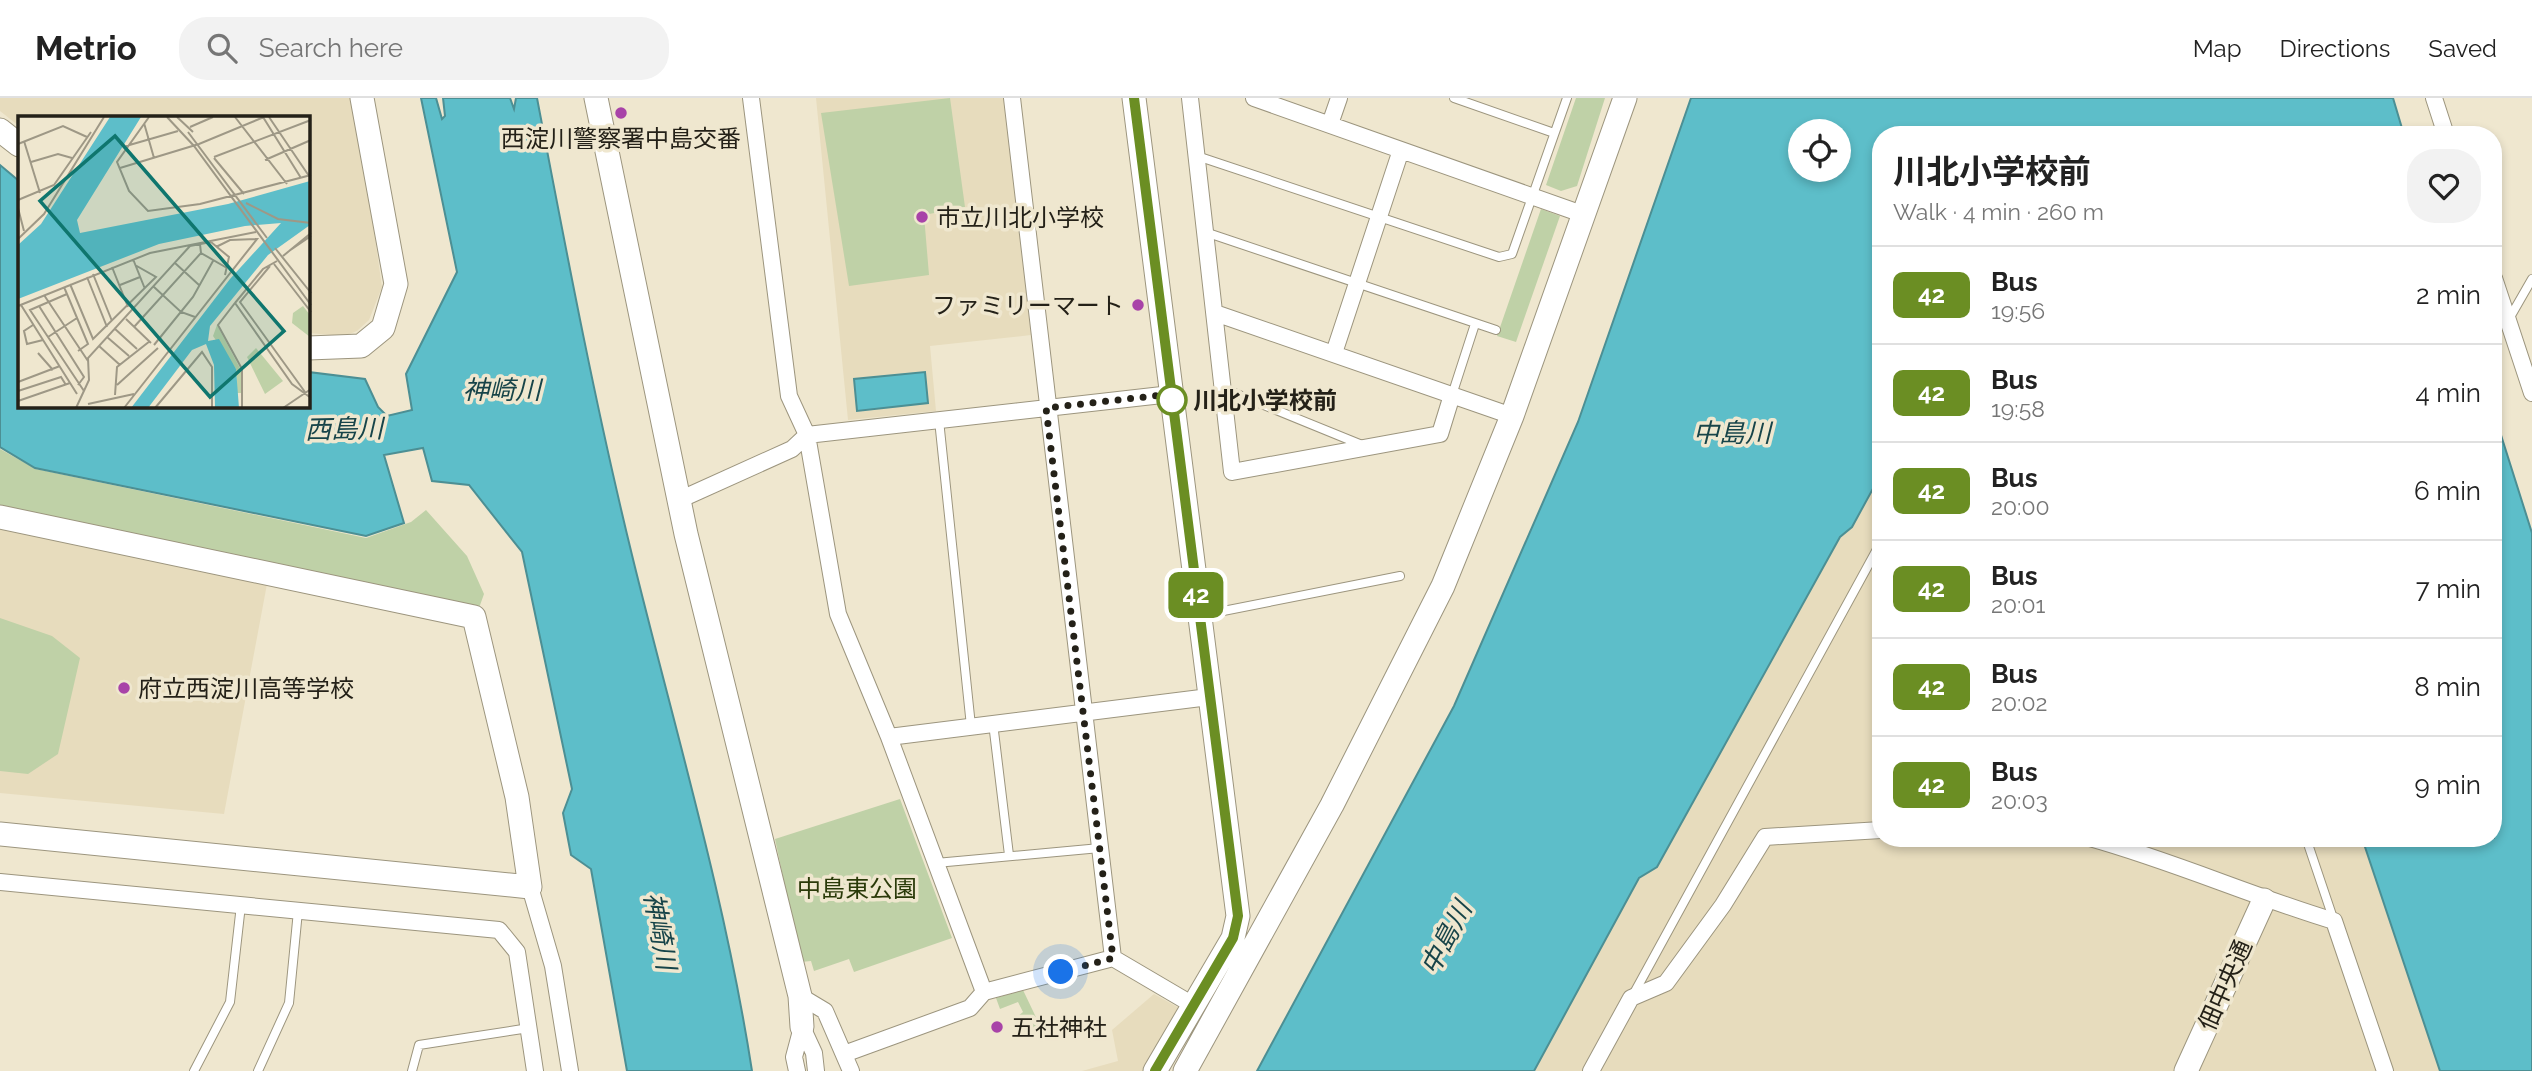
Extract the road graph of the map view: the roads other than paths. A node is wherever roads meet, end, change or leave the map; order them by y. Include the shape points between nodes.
1 (362, 98) edge
2 (596, 98) edge
3 (751, 98) edge
4 (1012, 98) edge
5 (1135, 98) edge
6 (1190, 98) edge
7 (1254, 98) edge
8 (1339, 98) edge
9 (1454, 98) edge
10 (1567, 98) edge
11 (1625, 98) edge
12 (2434, 98) edge
13 (1330, 124) junction
14 (2443, 126) edge
15 (0, 131) edge
16 (1554, 133) junction
17 (18, 144) edge
18 (1401, 150) junction
19 (1196, 156) junction
20 (1530, 195) junction
21 (1379, 215) junction
22 (1585, 215) junction
23 (1205, 232) junction
24 (2532, 279) edge
25 (1357, 283) junction
26 (2502, 302) edge
27 (1215, 313) junction
28 (2508, 320) junction
29 (1475, 324) junction
30 (1496, 330) dead end
31 (310, 348) edge
32 (1334, 353) junction
33 (1222, 388) junction
34 (2532, 393) edge
35 (1171, 394) junction
36 (1452, 395) junction
37 (1046, 408) junction
38 (1512, 416) junction
39 (939, 420) junction
40 (807, 435) junction
41 (1368, 447) junction
42 (678, 500) junction
43 (0, 517) edge
44 (1872, 558) edge
45 (1400, 576) dead end
46 (1199, 616) junction
47 (1209, 697) junction
48 (1083, 711) junction
49 (993, 723) junction
50 (971, 726) junction
51 (889, 737) junction
52 (1872, 831) edge
53 (0, 834) edge
54 (2123, 847) edge
55 (2309, 847) edge
56 (1100, 848) junction
57 (1009, 855) junction
58 (936, 863) junction
59 (0, 881) edge
60 (530, 887) junction
61 (2264, 900) junction
62 (241, 904) junction
63 (298, 911) junction
64 (2334, 921) junction
65 (1113, 958) junction
66 (984, 992) junction
67 (800, 996) junction
68 (1631, 998) junction
69 (1193, 1005) junction
70 (802, 1027) junction
71 (529, 1028) junction
72 (844, 1054) junction
73 (194, 1071) edge
74 (258, 1071) edge
75 (412, 1071) edge
76 (535, 1071) edge
77 (570, 1071) edge
78 (797, 1071) edge
79 (816, 1071) edge
80 (851, 1071) edge
81 (1155, 1071) edge
82 (1185, 1071) edge
83 (1591, 1071) edge
84 (2186, 1071) edge
85 (2385, 1071) edge

1 - 31 street via 396,284 383,328 360,346
2 - 42 street
3 - 40 street via 789,396
4 - 37 street
5 - 35 street
6 - 19 street
7 - 13 street
8 - 13 street
9 - 16 lane
10 - 16 lane
11 - 22 street
12 - 14 street
13 - 18 street
15 - 17 street
16 - 20 lane
18 - 20 street
18 - 21 street
19 - 21 lane
19 - 23 street
20 - 21 lane via 1512,254 1499,257
20 - 22 street
21 - 25 street
22 - 38 street
23 - 25 lane
23 - 27 street
24 - 28 lane
25 - 29 lane
25 - 32 street
26 - 28 street
27 - 32 street
27 - 33 street
28 - 34 street
29 - 30 lane
29 - 36 lane
32 - 36 street
33 - 41 lane
33 - 41 street via 1232,472
35 - 37 street
35 - 46 street
36 - 38 street
36 - 41 street via 1440,434
37 - 39 street
37 - 48 street
38 - 82 street via 1448,574 1394,687
39 - 40 street
39 - 50 lane
40 - 42 street via 792,449
40 - 51 street via 838,614
42 - 67 street
43 - 60 street via 474,617 517,797
44 - 68 lane
45 - 46 lane
46 - 47 street
47 - 48 street
47 - 69 street via 1238,916 1233,938
48 - 49 street
48 - 56 street
49 - 50 street
49 - 57 lane
50 - 51 street
51 - 58 street
52 - 68 street via 1765,837 1666,983
53 - 60 street
54 - 61 street
55 - 64 lane
56 - 57 lane
56 - 65 street
57 - 58 lane
58 - 66 street
59 - 62 street
60 - 77 street via 553,966
61 - 64 street
61 - 84 street, 佃中央通
62 - 63 street
62 - 73 lane via 230,1002
63 - 71 street via 499,930 517,952
63 - 74 lane via 289,1003
64 - 85 street
65 - 66 street
65 - 69 street
66 - 72 street via 971,1008
67 - 70 street
67 - 72 street via 825,1011
68 - 83 street
69 - 81 street
70 - 78 street via 794,1057
70 - 79 street
71 - 75 lane via 419,1045
71 - 76 street
72 - 80 street

